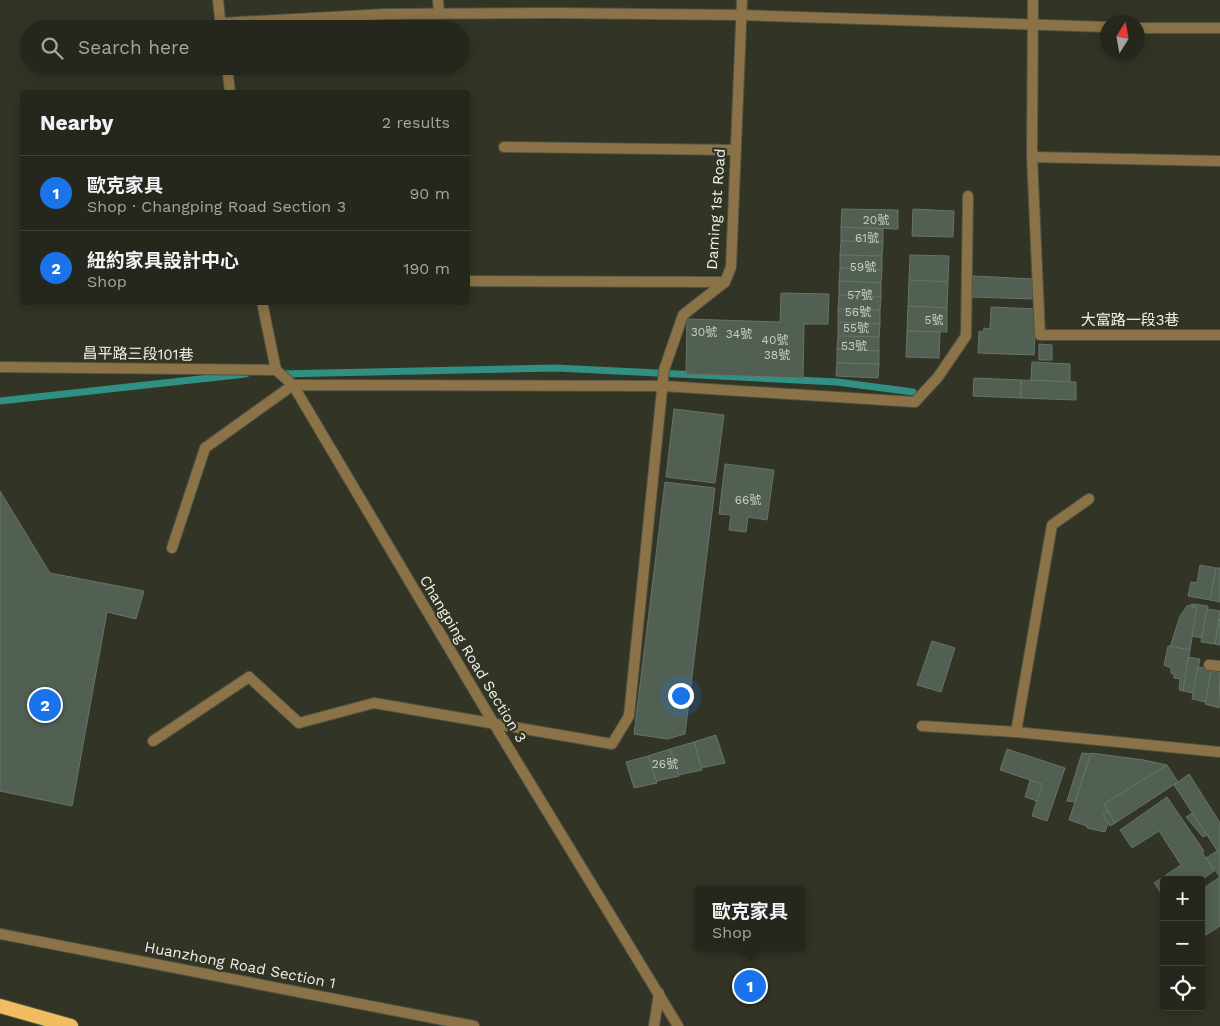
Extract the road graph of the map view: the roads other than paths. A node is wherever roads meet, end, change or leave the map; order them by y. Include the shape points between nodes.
1 (218, 0) edge
2 (438, 0) edge
3 (742, 0) edge
4 (1033, 0) edge
5 (440, 14) junction
6 (741, 15) junction
7 (220, 20) edge
8 (304, 20) edge
9 (1033, 24) junction
10 (1100, 27) edge
11 (1145, 28) edge
12 (1220, 28) edge
13 (228, 75) edge
14 (230, 90) edge
15 (504, 146) dead end
16 (736, 150) junction
17 (1032, 156) junction
18 (1220, 161) edge
19 (968, 196) dead end
20 (470, 281) edge
21 (725, 282) junction
22 (263, 305) edge
23 (1220, 334) edge
24 (0, 367) edge
25 (276, 370) junction
26 (294, 385) junction
27 (663, 386) junction
28 (1089, 499) dead end
29 (172, 548) dead end
30 (494, 724) junction
31 (922, 726) dead end
32 (1016, 732) junction
33 (153, 741) dead end
34 (1220, 752) edge
35 (0, 934) edge
36 (659, 993) junction
37 (0, 1006) edge
38 (0, 1014) edge
39 (59, 1026) edge
40 (71, 1026) edge
41 (474, 1026) edge
42 (654, 1026) edge
43 (678, 1026) edge

1 - 7 street
2 - 5 street
3 - 6 street, Daming 1st Road
4 - 9 street
5 - 6 street
5 - 8 street
6 - 9 street
6 - 16 street, Daming 1st Road
9 - 10 street
9 - 17 street
11 - 12 street
13 - 14 street
15 - 16 street
16 - 21 street, Daming 1st Road via 731,267
17 - 18 street
17 - 23 street, 大富路一段3巷 via 1040,335
19 - 27 street via 966,336 938,377 915,402
20 - 21 street, Daming 1st Road
21 - 27 street via 683,315 664,370
22 - 25 street
24 - 25 street, 昌平路三段101巷
25 - 26 street, Changping Road Section 3
26 - 27 street
26 - 29 street via 205,448
26 - 30 street, Changping Road Section 3
27 - 30 street via 629,716 612,744
28 - 32 street via 1052,525
30 - 33 street via 374,703 300,723 249,677
30 - 36 street, Changping Road Section 3
31 - 32 street
32 - 34 street
35 - 41 street, Huanzhong Road Section 1
36 - 42 street
36 - 43 street, Changping Road Section 3
37 - 40 highway
38 - 39 highway

